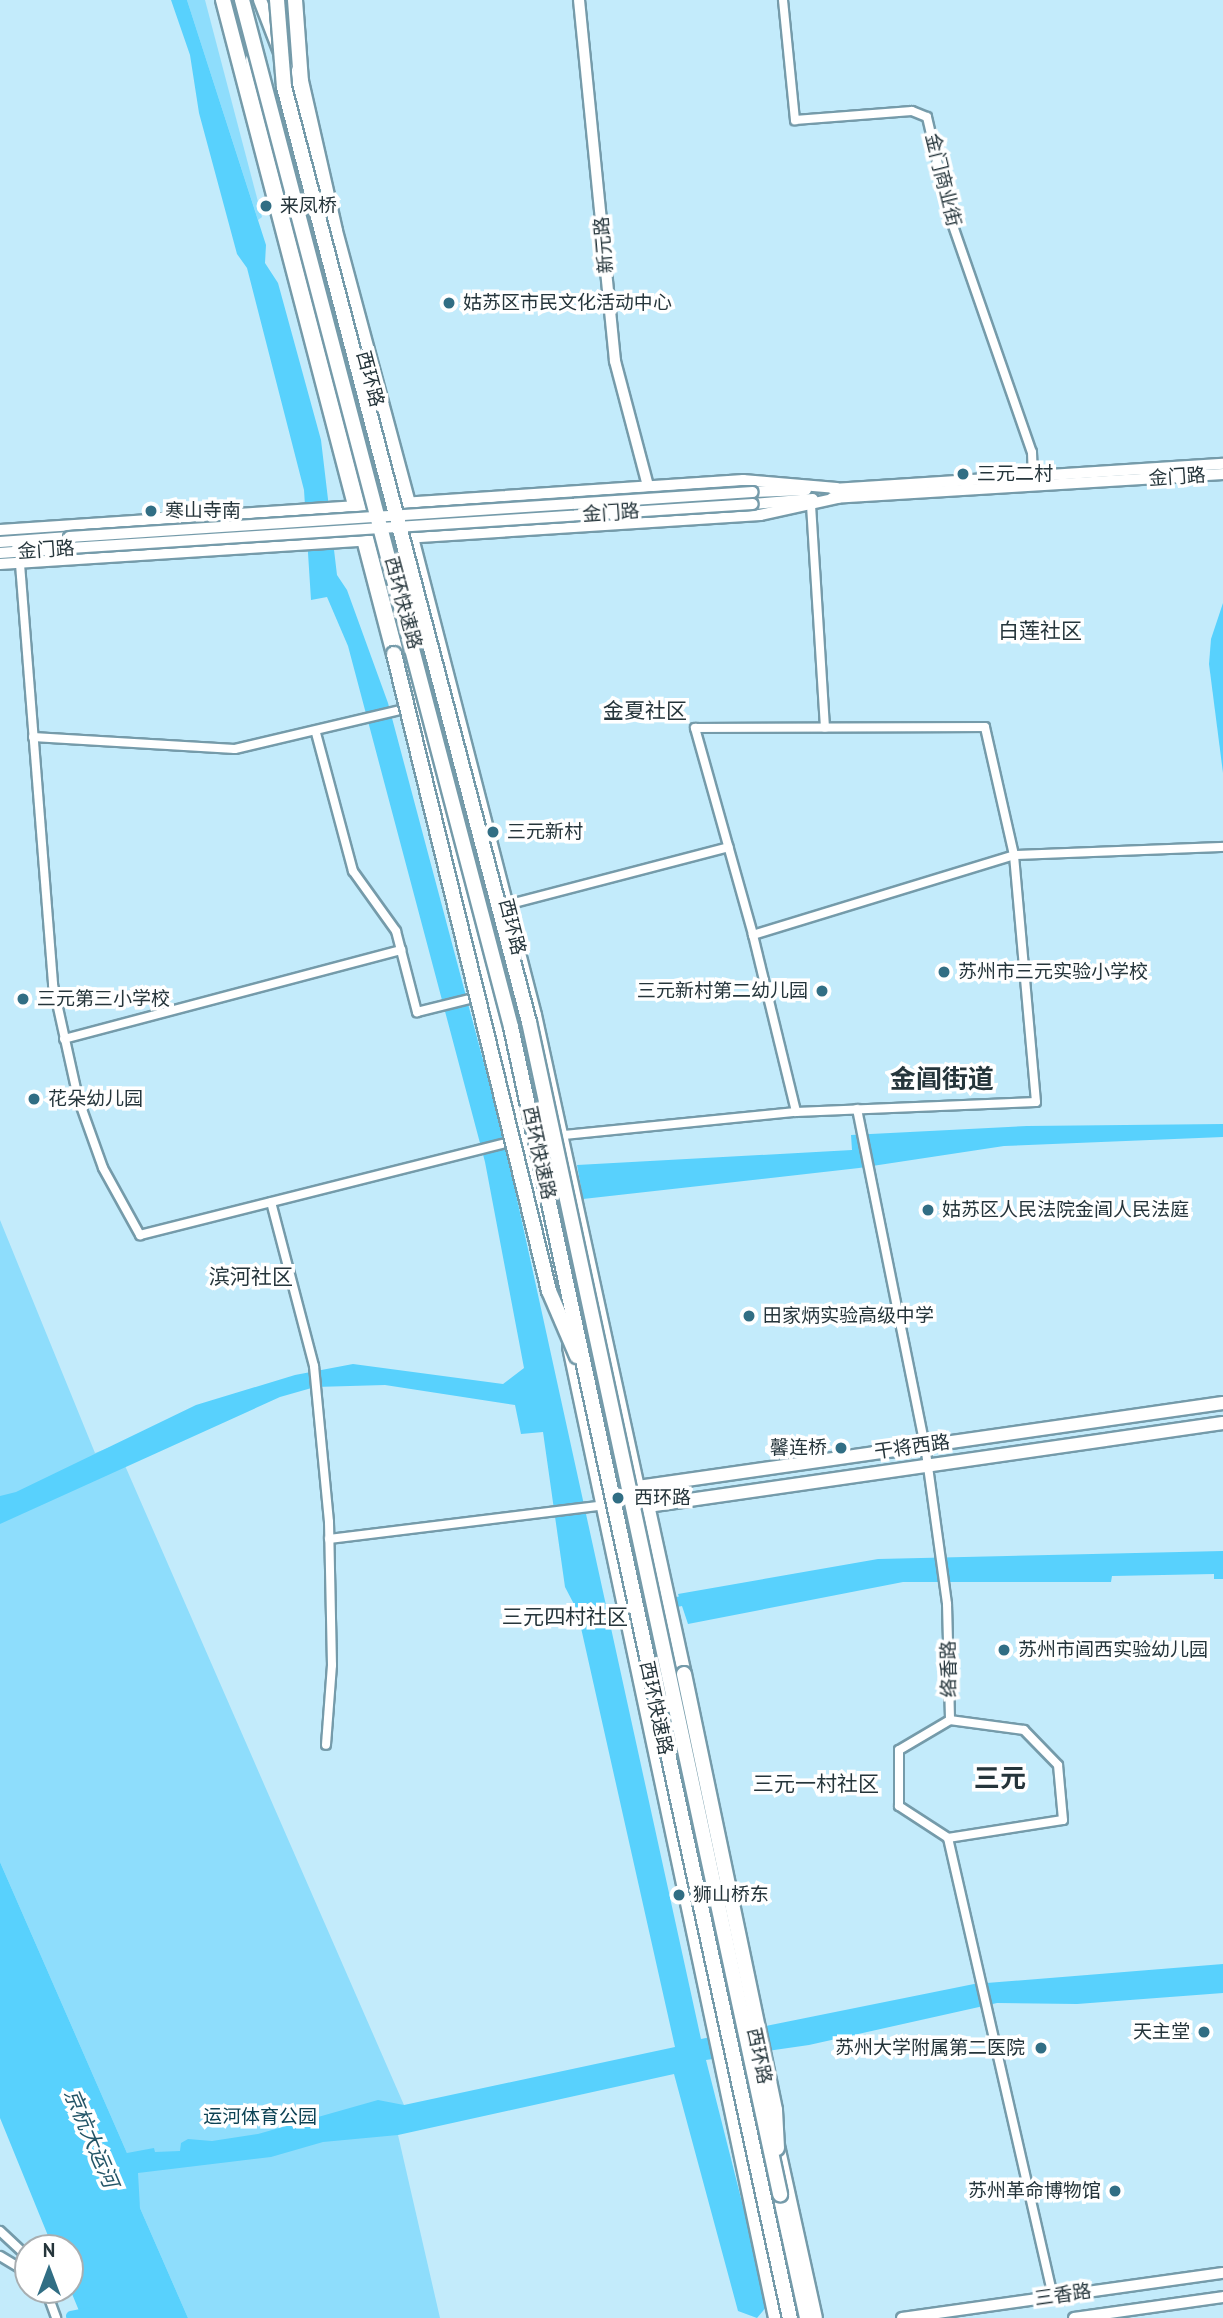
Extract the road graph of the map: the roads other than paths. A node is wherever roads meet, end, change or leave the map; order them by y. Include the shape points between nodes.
1 (223, 0) edge
2 (243, 0) edge
3 (260, 0) edge
4 (277, 0) edge
5 (295, 0) edge
6 (579, 0) edge
7 (783, 0) edge
8 (1223, 464) edge
9 (1223, 474) edge
10 (1033, 481) junction
11 (648, 486) junction
12 (837, 493) junction
13 (405, 503) junction
14 (811, 505) junction
15 (359, 506) junction
16 (0, 530) edge
17 (412, 537) junction
18 (369, 540) junction
19 (0, 542) edge
20 (70, 543) junction
21 (0, 553) edge
22 (0, 564) edge
23 (20, 564) junction
24 (453, 699) junction
25 (417, 707) junction
26 (825, 727) junction
27 (316, 733) junction
28 (33, 737) junction
29 (729, 847) junction
30 (1223, 847) edge
31 (1014, 855) junction
32 (506, 905) junction
33 (753, 935) junction
34 (401, 950) junction
35 (528, 988) junction
36 (491, 996) junction
37 (64, 1040) junction
38 (857, 1109) junction
39 (796, 1112) junction
40 (560, 1132) junction
41 (524, 1140) junction
42 (271, 1202) junction
43 (556, 1287) junction
44 (590, 1387) junction
45 (1223, 1403) edge
46 (1223, 1423) edge
47 (1021, 1432) junction
48 (925, 1445) junction
49 (1024, 1451) junction
50 (928, 1465) junction
51 (638, 1486) junction
52 (621, 1489) junction
53 (603, 1503) junction
54 (644, 1505) junction
55 (625, 1509) junction
56 (329, 1539) junction
57 (667, 1625) junction
58 (950, 1720) junction
59 (326, 1745) dead end
60 (948, 1838) junction
61 (780, 2194) junction
62 (0, 2231) edge
63 (14, 2244) edge
64 (1223, 2273) edge
65 (1053, 2297) junction
66 (1223, 2297) edge
67 (990, 2306) junction
68 (1116, 2315) edge
69 (775, 2318) edge
70 (790, 2318) edge
71 (807, 2318) edge
72 (816, 2318) edge
73 (902, 2318) edge
74 (992, 2318) edge
75 (1074, 2318) edge

1 - 15 highway
2 - 15 main road, 西环路 via 257,94
2 - 44 highway, 西环快速路, bridge via 508,1013
3 - 13 main road, 西环路 via 293,86
4 - 61 highway, 西环快速路, bridge via 284,86 529,1022
5 - 13 highway via 298,64 335,231
6 - 11 main road, 新元路 via 615,361
7 - 10 street, 金门商业街 via 795,120 912,111 927,117 951,220 1032,452
8 - 10 main road, 金门路
9 - 10 main road, 金门路
10 - 12 main road, 金门路
11 - 12 main road via 756,480
11 - 13 main road
12 - 14 main road
12 - 20 main road, 金门路, bridge
13 - 15 main road
13 - 17 highway
14 - 17 main road via 760,515
14 - 26 street
15 - 16 main road
15 - 18 highway
17 - 18 main road
17 - 24 main road, 西环路
18 - 23 main road
18 - 25 main road, 西环路
18 - 44 highway, bridge via 549,1291
19 - 20 main road, 金门路
20 - 21 main road, 金门路
22 - 23 main road
23 - 28 street
24 - 25 street
24 - 32 main road, 西环路
25 - 27 street via 360,718
25 - 36 main road, 西环路
26 - 29 street via 695,728
26 - 31 street via 985,727
27 - 28 street via 234,749
27 - 34 street via 353,871 396,931
28 - 37 street via 53,985
29 - 32 street
29 - 33 street
30 - 31 street
31 - 33 street
31 - 38 street via 1036,1102
32 - 35 main road, 西环路
33 - 39 street
34 - 36 street via 417,1012
34 - 37 street
35 - 36 street
35 - 40 main road, 西环路
36 - 41 main road, 西环路
37 - 42 street via 103,1168 140,1235
38 - 39 street
38 - 48 street, 络香路
39 - 40 street
40 - 41 street
40 - 51 main road, 西环路
41 - 42 street
41 - 43 main road, 西环路
42 - 56 street via 314,1366
43 - 52 main road via 589,1335
43 - 53 main road, 西环路
44 - 70 highway, 西环快速路, bridge
45 - 47 main road, 干将西路
46 - 49 main road, 干将西路
47 - 48 main road, 干将西路
47 - 49 main road
48 - 50 street, 络香路
48 - 51 main road, 干将西路
49 - 50 main road, 干将西路
50 - 54 main road, 干将西路
50 - 58 street, 络香路 via 944,1581
51 - 52 main road, 干将西路
51 - 54 highway
52 - 53 main road, 干将西路
52 - 54 main road
53 - 55 main road, 干将西路
53 - 56 street
53 - 69 main road, 西环路
54 - 55 main road, 干将西路
54 - 57 main road, 西环路
54 - 61 highway, bridge via 775,2110
55 - 57 main road via 645,1609
56 - 59 street via 332,1665
57 - 72 main road, 西环路, bridge
58 - 60 street, 络香路 via 899,1750 899,1806
58 - 60 street via 1024,1730 1058,1765 1063,1820
60 - 65 street
61 - 71 highway, 西环快速路
62 - 63 street
64 - 65 main road, 三香路
65 - 67 main road, 三香路
66 - 68 main road, 三香路
67 - 73 main road, 三香路
67 - 74 main road
68 - 75 main road, 三香路

